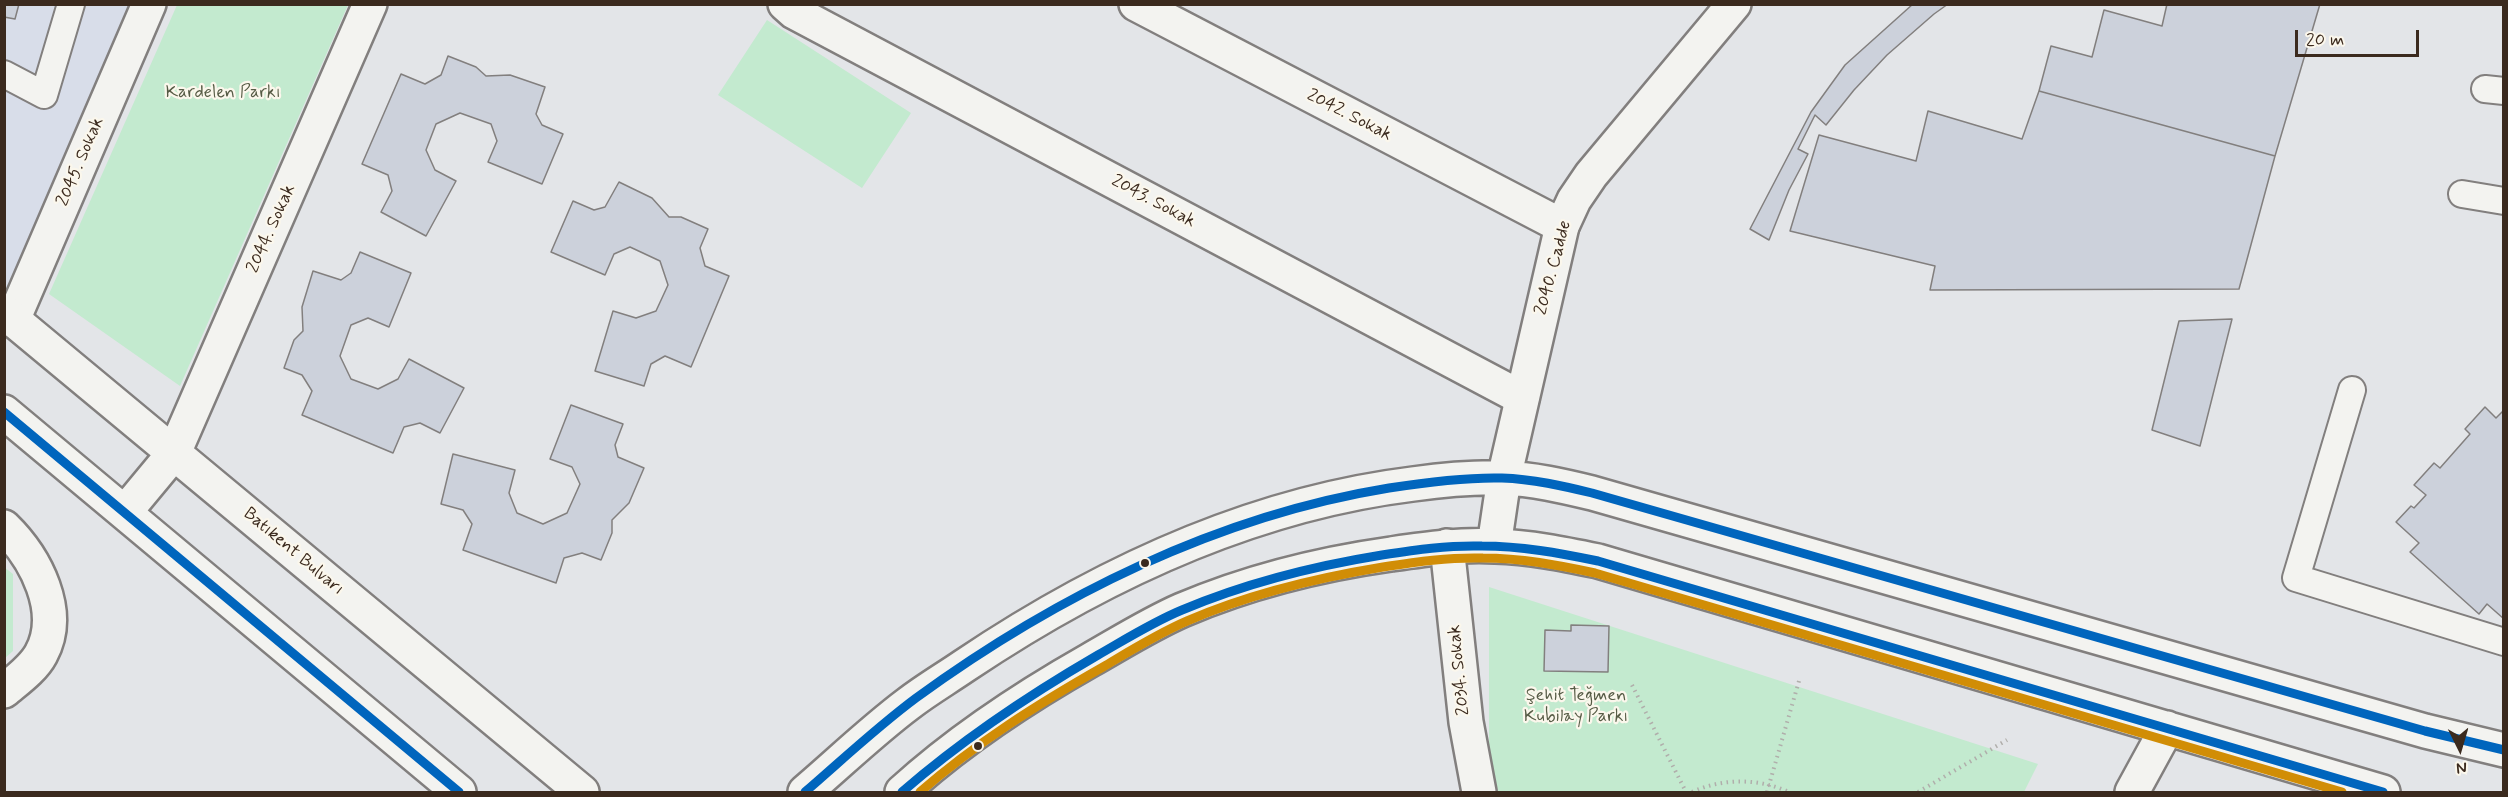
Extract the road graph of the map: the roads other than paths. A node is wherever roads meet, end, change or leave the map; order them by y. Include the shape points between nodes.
1 (71, 4) edge
2 (149, 4) edge
3 (370, 4) edge
4 (784, 4) edge
5 (1136, 4) edge
6 (1734, 4) edge
7 (4, 74) edge
8 (2462, 194) dead end
9 (2504, 201) edge
10 (1562, 226) junction
11 (9, 316) edge
12 (2352, 390) dead end
13 (1522, 398) junction
14 (4, 412) edge
15 (174, 453) junction
16 (1504, 478) junction
17 (125, 512) junction
18 (5, 528) edge
19 (1447, 546) junction
20 (1494, 546) junction
21 (2504, 642) edge
22 (4, 691) edge
23 (2167, 728) junction
24 (2504, 750) edge
25 (459, 792) edge
26 (582, 792) edge
27 (805, 792) edge
28 (902, 792) edge
29 (1479, 792) edge
30 (2132, 792) edge
31 (2383, 792) edge

1 - 7 lane via 44,95
2 - 11 main road, 2045. Sokak
3 - 15 main road, 2044. Sokak
4 - 13 main road, 2043. Sokak via 815,24
5 - 10 main road, 2042. Sokak
6 - 10 main road, 2040. Cadde via 1592,175
8 - 9 lane
10 - 13 main road, 2040. Cadde
11 - 15 main road, Batıkent Bulvarı
12 - 21 lane via 2296,578
13 - 16 main road, 2040. Cadde
14 - 17 main road
15 - 17 main road, 2044. Sokak
15 - 26 main road, Batıkent Bulvarı
16 - 20 main road, 2040. Cadde
16 - 24 main road via 1592,493 2425,731
16 - 27 main road via 1383,487 1311,502 1218,532 1127,571 1045,615 907,704
17 - 25 main road
18 - 22 main road via 36,569 49,613 48,639 40,656
19 - 20 main road
19 - 28 main road via 1345,561 1181,610 1021,700 929,767
19 - 29 main road, 2034. Sokak via 1466,722
20 - 23 main road via 1598,561
23 - 30 main road
23 - 31 main road

